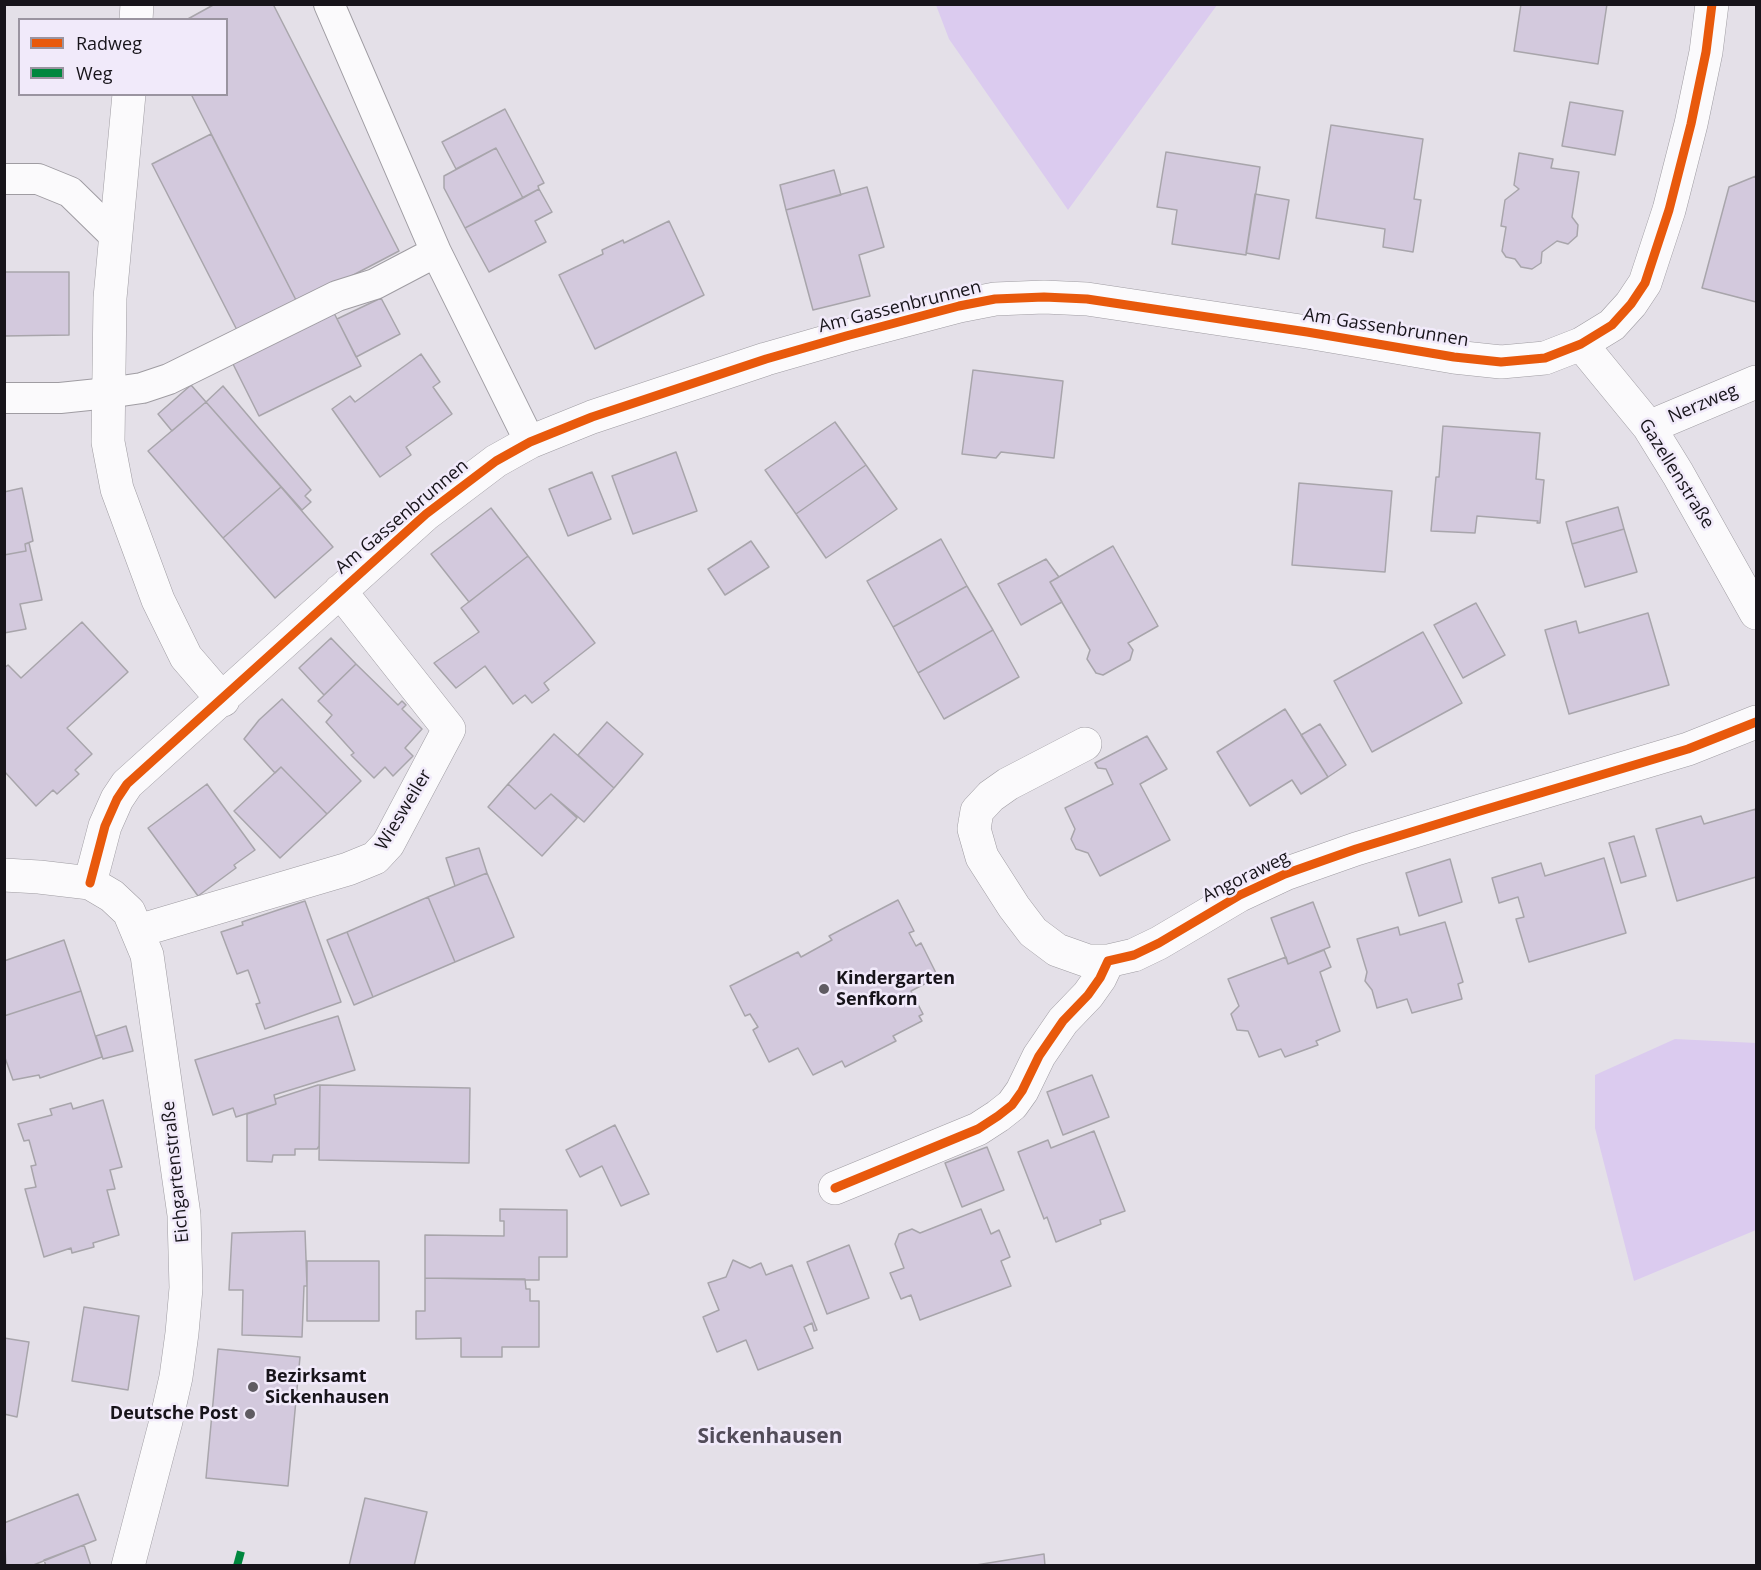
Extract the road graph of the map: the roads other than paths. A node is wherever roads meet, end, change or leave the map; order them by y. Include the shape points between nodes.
1 (329, 4) edge
2 (1712, 4) edge
3 (129, 96) edge
4 (4, 179) edge
5 (116, 237) junction
6 (436, 252) junction
7 (1581, 344) junction
8 (1756, 382) edge
9 (108, 393) junction
10 (4, 398) edge
11 (1649, 427) junction
12 (530, 442) junction
13 (340, 591) junction
14 (1756, 613) edge
15 (223, 699) junction
16 (1756, 723) edge
17 (1085, 744) dead end
18 (4, 875) edge
19 (90, 882) junction
20 (138, 931) junction
21 (1108, 961) junction
22 (835, 1188) dead end
23 (128, 1566) edge

1 - 6 lane
2 - 7 street, Am Gassenbrunnen via 1691,124 1645,283 1612,325
3 - 5 street
4 - 5 lane via 38,179 70,192
5 - 9 street
6 - 9 lane via 169,379
6 - 12 lane
7 - 11 street, Gazellenstraße
7 - 12 street, Am Gassenbrunnen via 1545,358 1500,362 1087,299 995,299 766,359 592,417
8 - 11 street, Nerzweg
9 - 10 lane
9 - 15 street via 108,442 117,489 158,600 186,657
11 - 14 street, Gazellenstraße
12 - 13 street, Am Gassenbrunnen via 496,461 426,514
13 - 15 street, Am Gassenbrunnen
13 - 20 street, Wiesweiler via 449,729 393,836 375,858 348,869
15 - 19 street, Am Gassenbrunnen via 127,784 105,826
16 - 21 street, Angoraweg via 1688,749 1312,864 1240,895 1134,955
17 - 21 street, Angoraweg via 991,796 977,811 974,829 982,857 1033,932 1058,950 1088,961
18 - 19 street, Eichgartenstraße
19 - 20 street, Eichgartenstraße via 129,912
20 - 23 street, Eichgartenstraße via 147,955 184,1215 186,1288 174,1388
21 - 22 street via 1088,995 1063,1021 1039,1056 1012,1105 978,1129

